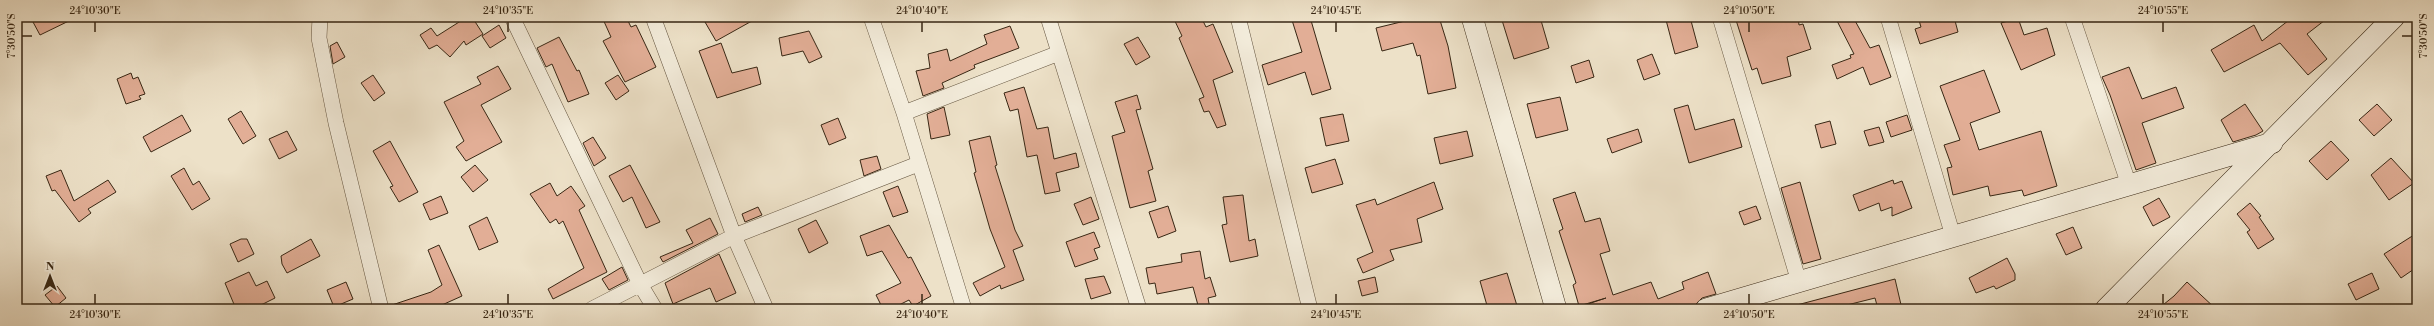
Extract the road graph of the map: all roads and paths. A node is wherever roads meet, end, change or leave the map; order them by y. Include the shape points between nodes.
1 (320, 17) edge
2 (512, 17) edge
3 (653, 17) edge
4 (871, 17) edge
5 (1048, 17) edge
6 (1238, 17) edge
7 (1472, 17) edge
8 (1720, 17) edge
9 (1888, 17) edge
10 (2072, 17) edge
11 (2394, 17) edge
12 (1059, 53) junction
13 (904, 113) junction
14 (2272, 143) junction
15 (918, 164) junction
16 (2129, 185) junction
17 (734, 236) junction
18 (1953, 236) junction
19 (1799, 282) junction
20 (640, 284) junction
21 (380, 309) edge
22 (592, 309) edge
23 (655, 309) edge
24 (766, 309) edge
25 (964, 309) edge
26 (1139, 309) edge
27 (1310, 309) edge
28 (1556, 309) edge
29 (1706, 309) edge
30 (2106, 309) edge

1 - 21 street via 319,38 336,123
2 - 20 street
3 - 17 street
4 - 13 street
5 - 12 street
6 - 27 street
7 - 28 street
8 - 19 street
9 - 18 street
10 - 16 street
11 - 14 street
12 - 13 street
12 - 26 street
13 - 15 street
14 - 16 street
14 - 30 street
15 - 17 street
15 - 25 street
16 - 18 street
17 - 20 street
17 - 24 street
18 - 19 street
19 - 29 street
20 - 22 street
20 - 23 street

